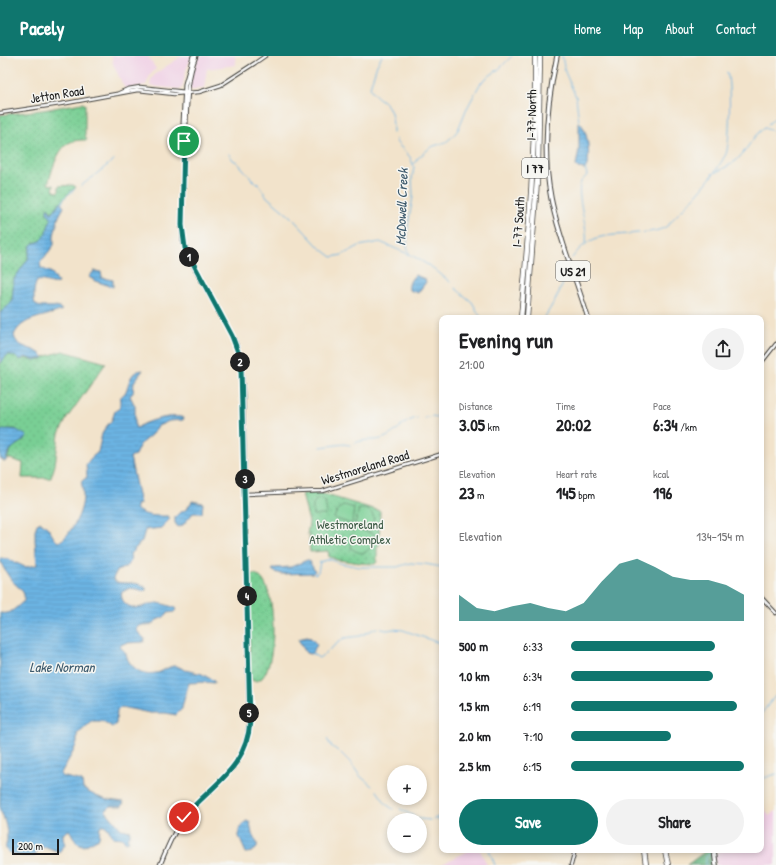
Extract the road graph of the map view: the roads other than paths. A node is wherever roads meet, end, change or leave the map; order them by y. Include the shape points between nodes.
1 (194, 56) edge
2 (265, 56) edge
3 (536, 56) edge
4 (541, 56) edge
5 (557, 56) edge
6 (185, 92) junction
7 (0, 113) edge
8 (540, 186) junction
9 (536, 205) junction
10 (527, 258) junction
11 (527, 279) junction
12 (525, 315) edge
13 (525, 315) edge
14 (525, 315) edge
15 (525, 315) edge
16 (587, 315) edge
17 (776, 344) edge
18 (764, 359) edge
19 (439, 455) edge
20 (245, 494) junction
21 (764, 600) edge
22 (776, 613) edge
23 (574, 853) edge
24 (645, 853) edge
25 (645, 853) edge
26 (666, 853) edge
27 (714, 853) edge
28 (160, 865) edge
29 (570, 865) edge
30 (647, 865) edge
31 (668, 865) edge
32 (716, 865) edge

1 - 6 main road
2 - 6 street, Jetton Road via 221,85 199,92
3 - 10 highway, I-77 South / I 77 via 534,146
3 - 11 highway, I 77 via 535,181
4 - 8 highway, I-77 North / I 77 via 543,99
4 - 9 highway, I 77
5 - 16 main road, US 21 via 548,114 548,181 555,215
6 - 7 street, Jetton Road via 140,87 116,94
6 - 20 main road via 182,225 185,248 238,352 242,380
8 - 9 highway
8 - 14 highway, I-77 North / I 77
9 - 15 highway, I 77
10 - 11 highway
10 - 12 highway, I-77 South / I 77
11 - 13 highway, I 77
17 - 18 street
19 - 20 street, Westmoreland Road via 326,490
20 - 28 main road via 250,716 248,740 233,768 181,821
21 - 22 street
23 - 29 street
24 - 30 highway
25 - 30 highway
26 - 31 highway
27 - 32 main road

